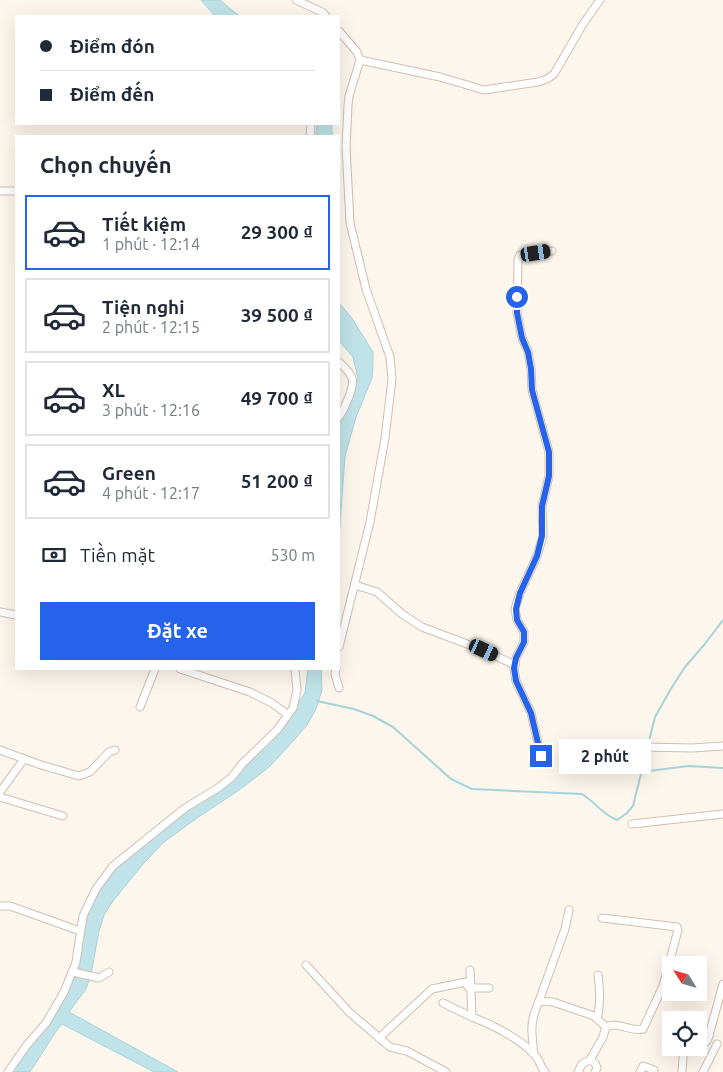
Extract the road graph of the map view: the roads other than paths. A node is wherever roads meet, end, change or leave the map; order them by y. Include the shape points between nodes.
1 (296, 0) edge
2 (600, 0) edge
3 (325, 15) edge
4 (340, 32) edge
5 (360, 60) junction
6 (0, 191) edge
7 (15, 191) edge
8 (552, 251) dead end
9 (340, 363) edge
10 (340, 414) edge
11 (355, 585) junction
12 (0, 612) edge
13 (15, 615) edge
14 (340, 643) edge
15 (514, 666) junction
16 (155, 670) edge
17 (183, 670) edge
18 (295, 670) edge
19 (336, 670) edge
20 (339, 688) dead end
21 (140, 707) dead end
22 (288, 715) junction
23 (723, 746) edge
24 (643, 747) dead end
25 (0, 750) edge
26 (115, 750) dead end
27 (541, 756) dead end
28 (24, 759) junction
29 (0, 792) edge
30 (0, 797) edge
31 (723, 814) edge
32 (63, 816) dead end
33 (632, 824) dead end
34 (1, 906) dead end
35 (569, 910) dead end
36 (602, 918) dead end
37 (80, 931) junction
38 (306, 965) dead end
39 (470, 970) dead end
40 (73, 972) junction
41 (109, 972) dead end
42 (598, 975) dead end
43 (723, 984) edge
44 (470, 988) junction
45 (489, 988) dead end
46 (539, 1001) junction
47 (443, 1003) dead end
48 (472, 1017) junction
49 (597, 1019) junction
50 (606, 1027) junction
51 (379, 1038) junction
52 (708, 1039) joint
53 (720, 1045) edge
54 (533, 1053) junction
55 (683, 1058) dead end
56 (590, 1060) junction
57 (654, 1070) dead end
58 (8, 1072) edge
59 (446, 1072) edge
60 (545, 1072) edge
61 (578, 1072) edge
62 (595, 1072) edge
63 (640, 1072) edge
64 (682, 1072) edge
65 (702, 1072) edge

1 - 3 street
2 - 5 street via 554,74 538,82 484,90 440,76
4 - 5 street
5 - 11 street via 348,106 346,147 350,223 366,290 390,357 392,379 385,438
6 - 7 street
8 - 15 street via 520,255 518,260 517,313 528,352 532,390 549,452 549,476 542,506 542,536 516,609 524,642
9 - 10 street via 352,377 353,384
11 - 14 street
11 - 15 street via 377,592 422,627 484,650
12 - 13 street
15 - 27 street via 516,681 531,713
16 - 21 street
17 - 22 street via 250,692
18 - 22 street via 297,690
19 - 20 street
22 - 37 street via 232,777 185,808 114,866 96,889 83,916
23 - 24 street
25 - 28 street
26 - 28 street via 90,772 79,776
28 - 29 street
30 - 32 street
31 - 33 street
34 - 37 street via 10,906
35 - 46 street
36 - 50 street via 676,927 678,930 663,986 643,1029 612,1024
37 - 40 street
38 - 51 street via 350,1013
39 - 44 street
40 - 41 street via 99,978
40 - 58 street via 46,1023
42 - 49 street via 600,1010
43 - 52 street
44 - 45 street
44 - 48 street
44 - 51 street via 466,982 432,989
46 - 49 street via 553,1002
46 - 54 street via 532,1028
47 - 48 street
48 - 54 street via 492,1024
49 - 50 street
50 - 56 street
51 - 59 street via 390,1047
52 - 53 street
53 - 65 street
54 - 60 street
55 - 64 street
56 - 61 street via 582,1064
56 - 62 street via 595,1063
57 - 63 street via 643,1066

